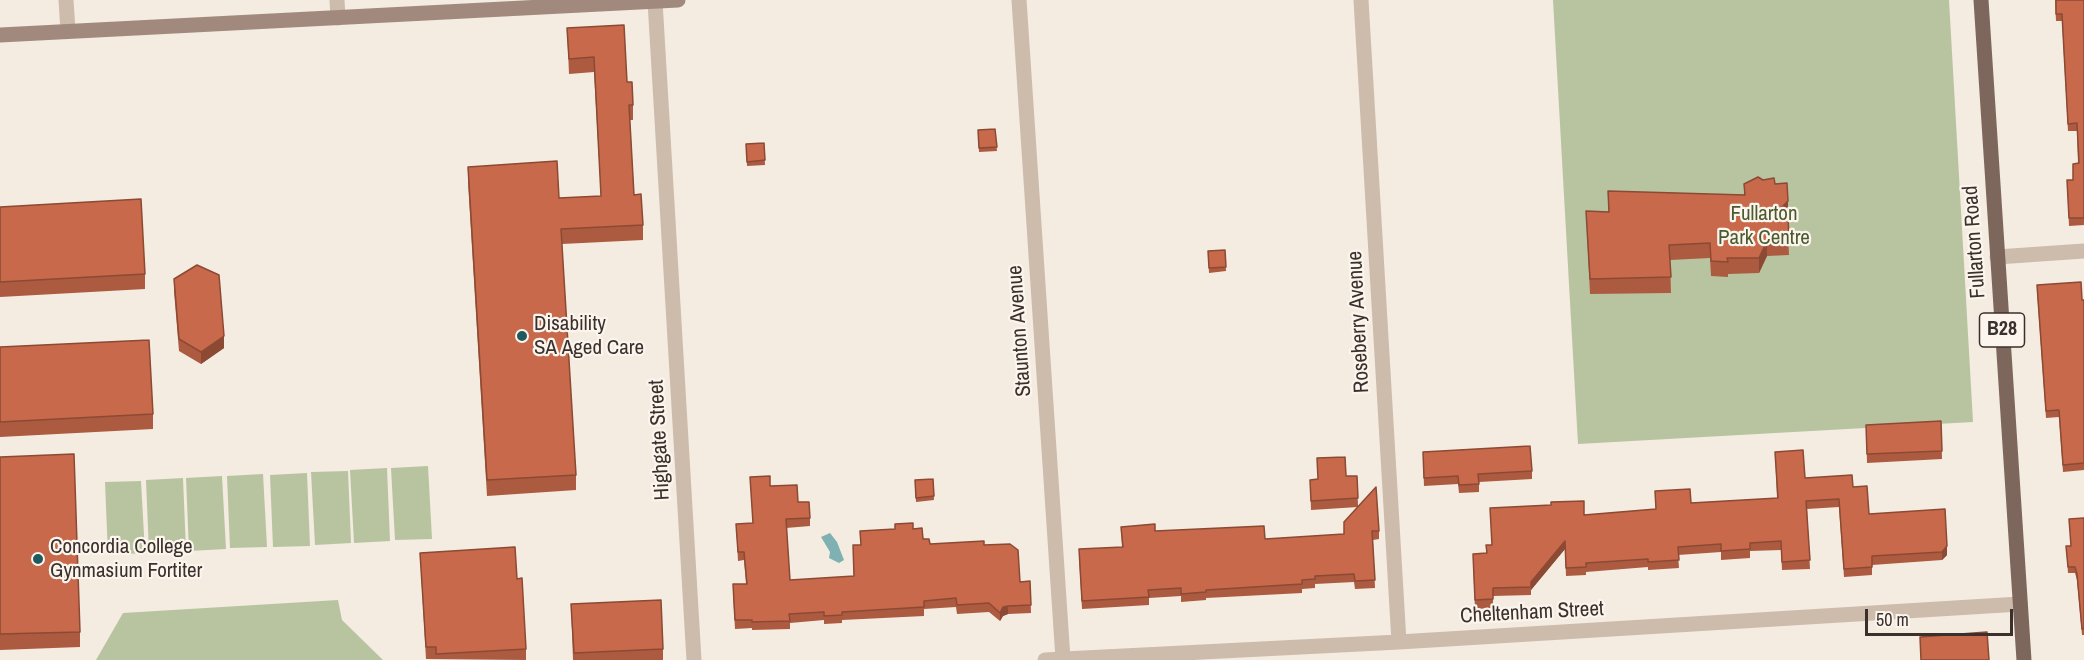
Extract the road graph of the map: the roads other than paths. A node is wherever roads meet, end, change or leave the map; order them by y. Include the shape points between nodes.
1 (66, 0) edge
2 (338, 0) edge
3 (678, 0) edge
4 (1019, 0) edge
5 (1361, 0) edge
6 (1981, 0) edge
7 (655, 2) junction
8 (338, 18) junction
9 (68, 31) junction
10 (0, 35) edge
11 (2084, 251) edge
12 (1997, 256) junction
13 (2020, 604) junction
14 (1399, 642) junction
15 (1063, 659) edge
16 (694, 660) edge
17 (1045, 660) edge
18 (2024, 660) edge

1 - 9 street
2 - 8 street
3 - 7 street
4 - 15 street, Staunton Avenue
5 - 14 street, Roseberry Avenue
6 - 12 main road, Fullarton Road / B28
7 - 8 street
7 - 16 street, Highgate Street
8 - 9 street
9 - 10 street
11 - 12 street
12 - 13 main road, Fullarton Road / B28
13 - 14 street, Cheltenham Street
13 - 18 main road, Fullarton Road / B28
14 - 15 street, Cheltenham Street
15 - 17 street, Cheltenham Street

